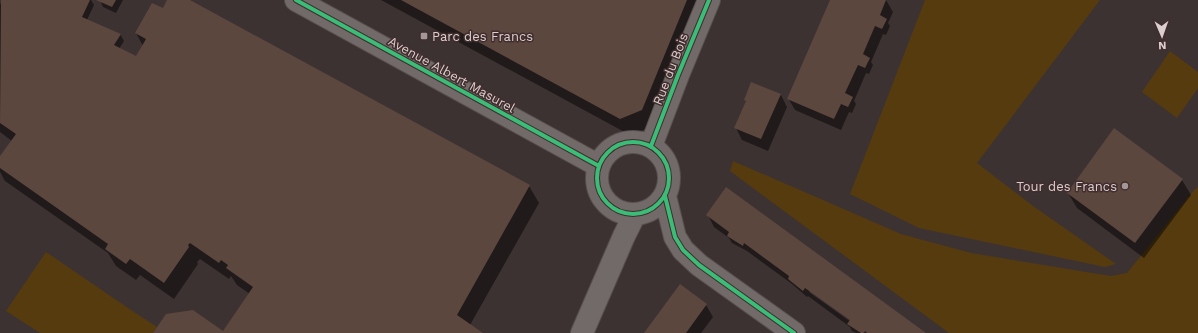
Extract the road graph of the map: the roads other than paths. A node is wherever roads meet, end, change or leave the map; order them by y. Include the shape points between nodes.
1 (296, 0) edge
2 (709, 0) edge
3 (651, 146) junction
4 (599, 166) junction
5 (665, 196) junction
6 (634, 214) junction
7 (582, 333) edge
8 (794, 333) edge

1 - 4 street, Avenue Albert Masurel
2 - 3 street, Rue du Bois
3 - 4 street via 635,141 618,145 604,156
3 - 5 street via 661,154 669,171 669,184
4 - 6 street via 596,177 604,200 617,211
5 - 6 street via 647,212
5 - 8 street via 675,237 683,250 699,265
6 - 7 street

